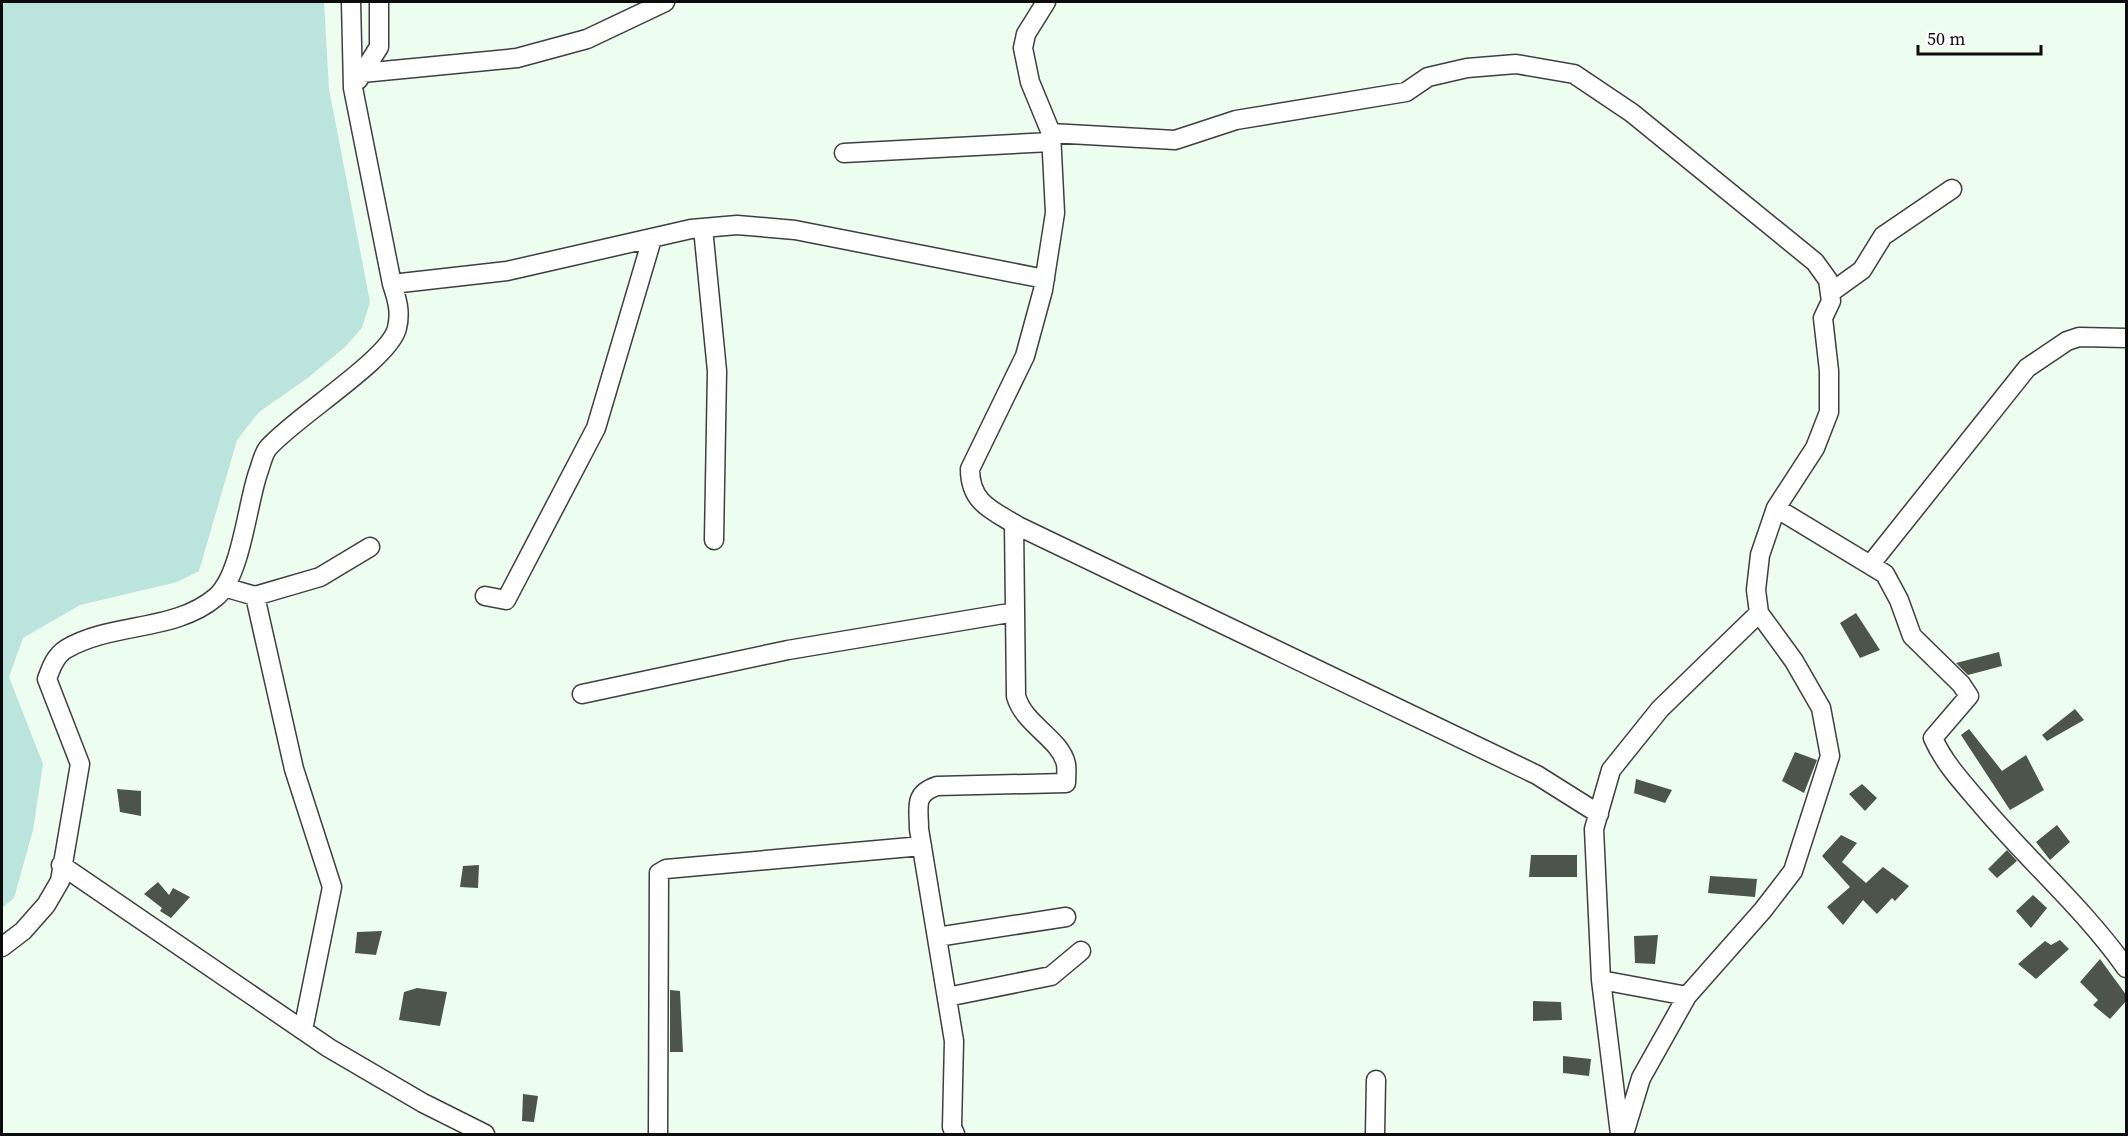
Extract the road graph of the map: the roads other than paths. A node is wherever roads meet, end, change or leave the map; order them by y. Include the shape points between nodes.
1 (351, 2) edge
2 (379, 2) edge
3 (665, 2) edge
4 (1046, 2) edge
5 (358, 80) junction
6 (1051, 137) junction
7 (844, 153) dead end
8 (1952, 189) dead end
9 (703, 228) junction
10 (652, 239) junction
11 (1045, 279) junction
12 (392, 284) junction
13 (1830, 293) junction
14 (2127, 338) edge
15 (1776, 508) junction
16 (1014, 524) junction
17 (714, 540) dead end
18 (370, 547) dead end
19 (1870, 565) junction
20 (224, 587) junction
21 (255, 596) junction
22 (485, 596) dead end
23 (1015, 612) junction
24 (1760, 613) junction
25 (582, 694) dead end
26 (1599, 814) junction
27 (922, 846) junction
28 (61, 865) junction
29 (1066, 917) dead end
30 (937, 937) junction
31 (2, 947) edge
32 (1081, 951) dead end
33 (2127, 968) edge
34 (1601, 980) junction
35 (1687, 996) junction
36 (947, 997) junction
37 (303, 1030) junction
38 (1376, 1080) dead end
39 (485, 1134) edge
40 (658, 1134) edge
41 (955, 1134) edge
42 (1375, 1134) edge
43 (1622, 1134) edge

1 - 5 street
2 - 5 street via 379,47
3 - 5 street via 587,39 517,58
4 - 6 street via 1026,34 1023,48 1030,82
5 - 12 street
6 - 7 street
6 - 11 street via 1055,213
6 - 13 street via 1175,140 1236,120 1406,92 1428,77 1467,68 1516,64 1574,74 1632,113 1815,262
8 - 13 street via 1883,236 1862,270
9 - 10 street
9 - 11 street via 737,225 795,230
9 - 17 street via 717,371
10 - 12 street via 507,271
10 - 22 street via 596,428 506,600
11 - 16 street via 1025,356 970,469 970,487 980,502
12 - 20 street via 400,307 397,330 386,350 283,431 266,451 231,578
13 - 15 street via 1831,302 1823,318 1829,412 1815,448
14 - 19 street via 2079,337 2027,368
15 - 19 street
15 - 24 street via 1760,555 1756,590
16 - 23 street
16 - 26 street via 1538,775
18 - 21 street via 320,577
19 - 33 street via 1885,574 1912,636 1969,696 1934,738 1941,756 2014,844 2099,929
20 - 21 street
20 - 28 street via 216,597 185,614 104,635 66,649 53,662 47,679 80,764
21 - 37 street via 294,769 332,887
23 - 25 street via 788,650
23 - 27 street via 1019,708 1061,753 1066,764 1066,783 937,786 925,790 919,799
24 - 26 street via 1660,709 1611,770
24 - 35 street via 1821,708 1830,756 1793,871
26 - 34 street via 1594,829
27 - 30 street
27 - 40 street via 666,869 659,873
28 - 31 street via 60,881 46,905
28 - 37 street
29 - 30 street
30 - 36 street
32 - 36 street via 1051,976
34 - 35 street
34 - 43 street
35 - 43 street via 1641,1078
36 - 41 street via 954,1041 951,1127
37 - 39 street via 423,1103
38 - 42 street

